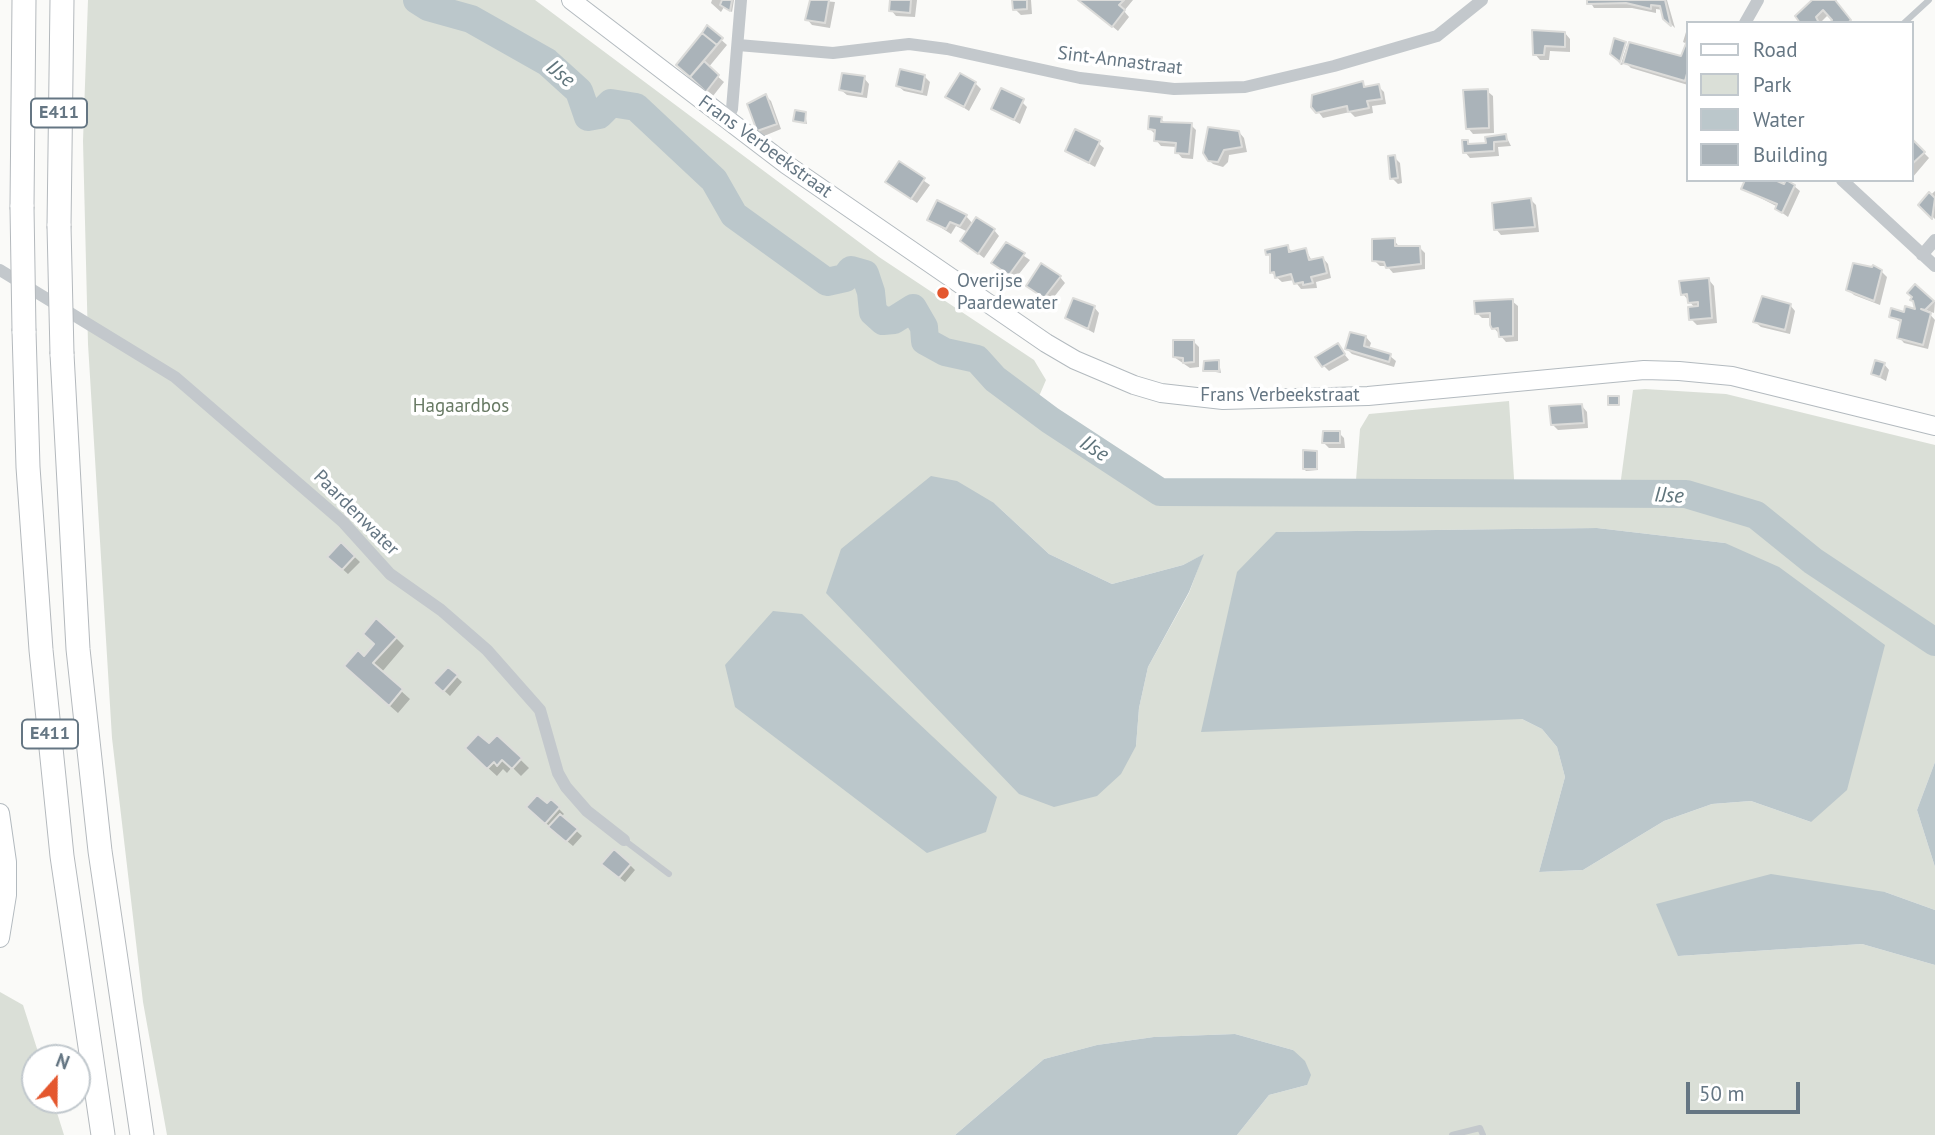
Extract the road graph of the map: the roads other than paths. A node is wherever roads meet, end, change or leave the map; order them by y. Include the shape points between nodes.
1 (24, 0) edge
2 (62, 0) edge
3 (571, 0) edge
4 (741, 0) edge
5 (1482, 0) edge
6 (1758, 0) edge
7 (1914, 0) edge
8 (1929, 0) edge
9 (1921, 7) junction
10 (1746, 21) edge
11 (1906, 21) edge
12 (738, 45) junction
13 (727, 121) junction
14 (1844, 182) edge
15 (1935, 240) edge
16 (1922, 255) junction
17 (1935, 266) edge
18 (0, 270) edge
19 (1935, 426) edge
20 (0, 813) edge
21 (624, 840) joint
22 (670, 874) dead end
23 (0, 938) edge
24 (103, 1135) edge
25 (142, 1135) edge
26 (1452, 1135) edge
27 (1483, 1135) edge

1 - 24 highway, E411, bridge via 22,207 28,467 62,856
2 - 25 highway, E411, bridge via 62,354 78,649 100,851
3 - 13 main road, Frans Verbeekstraat
4 - 12 street
5 - 12 street, Sint-Annastraat via 1437,36 1245,87 1174,89 1080,78 909,44 833,53
6 - 10 street
7 - 9 lane
8 - 9 lane
9 - 11 lane
12 - 13 street
13 - 19 main road, Frans Verbeekstraat via 1046,343 1107,375 1161,393 1223,400 1368,396 1679,371 1732,376
14 - 16 street
15 - 16 street
16 - 17 street
18 - 21 street, Paardenwater via 139,353 197,394 343,522 390,574 486,650 540,710 566,788
20 - 23 main road via 7,895
21 - 22 lane
26 - 27 lane via 1480,1128

